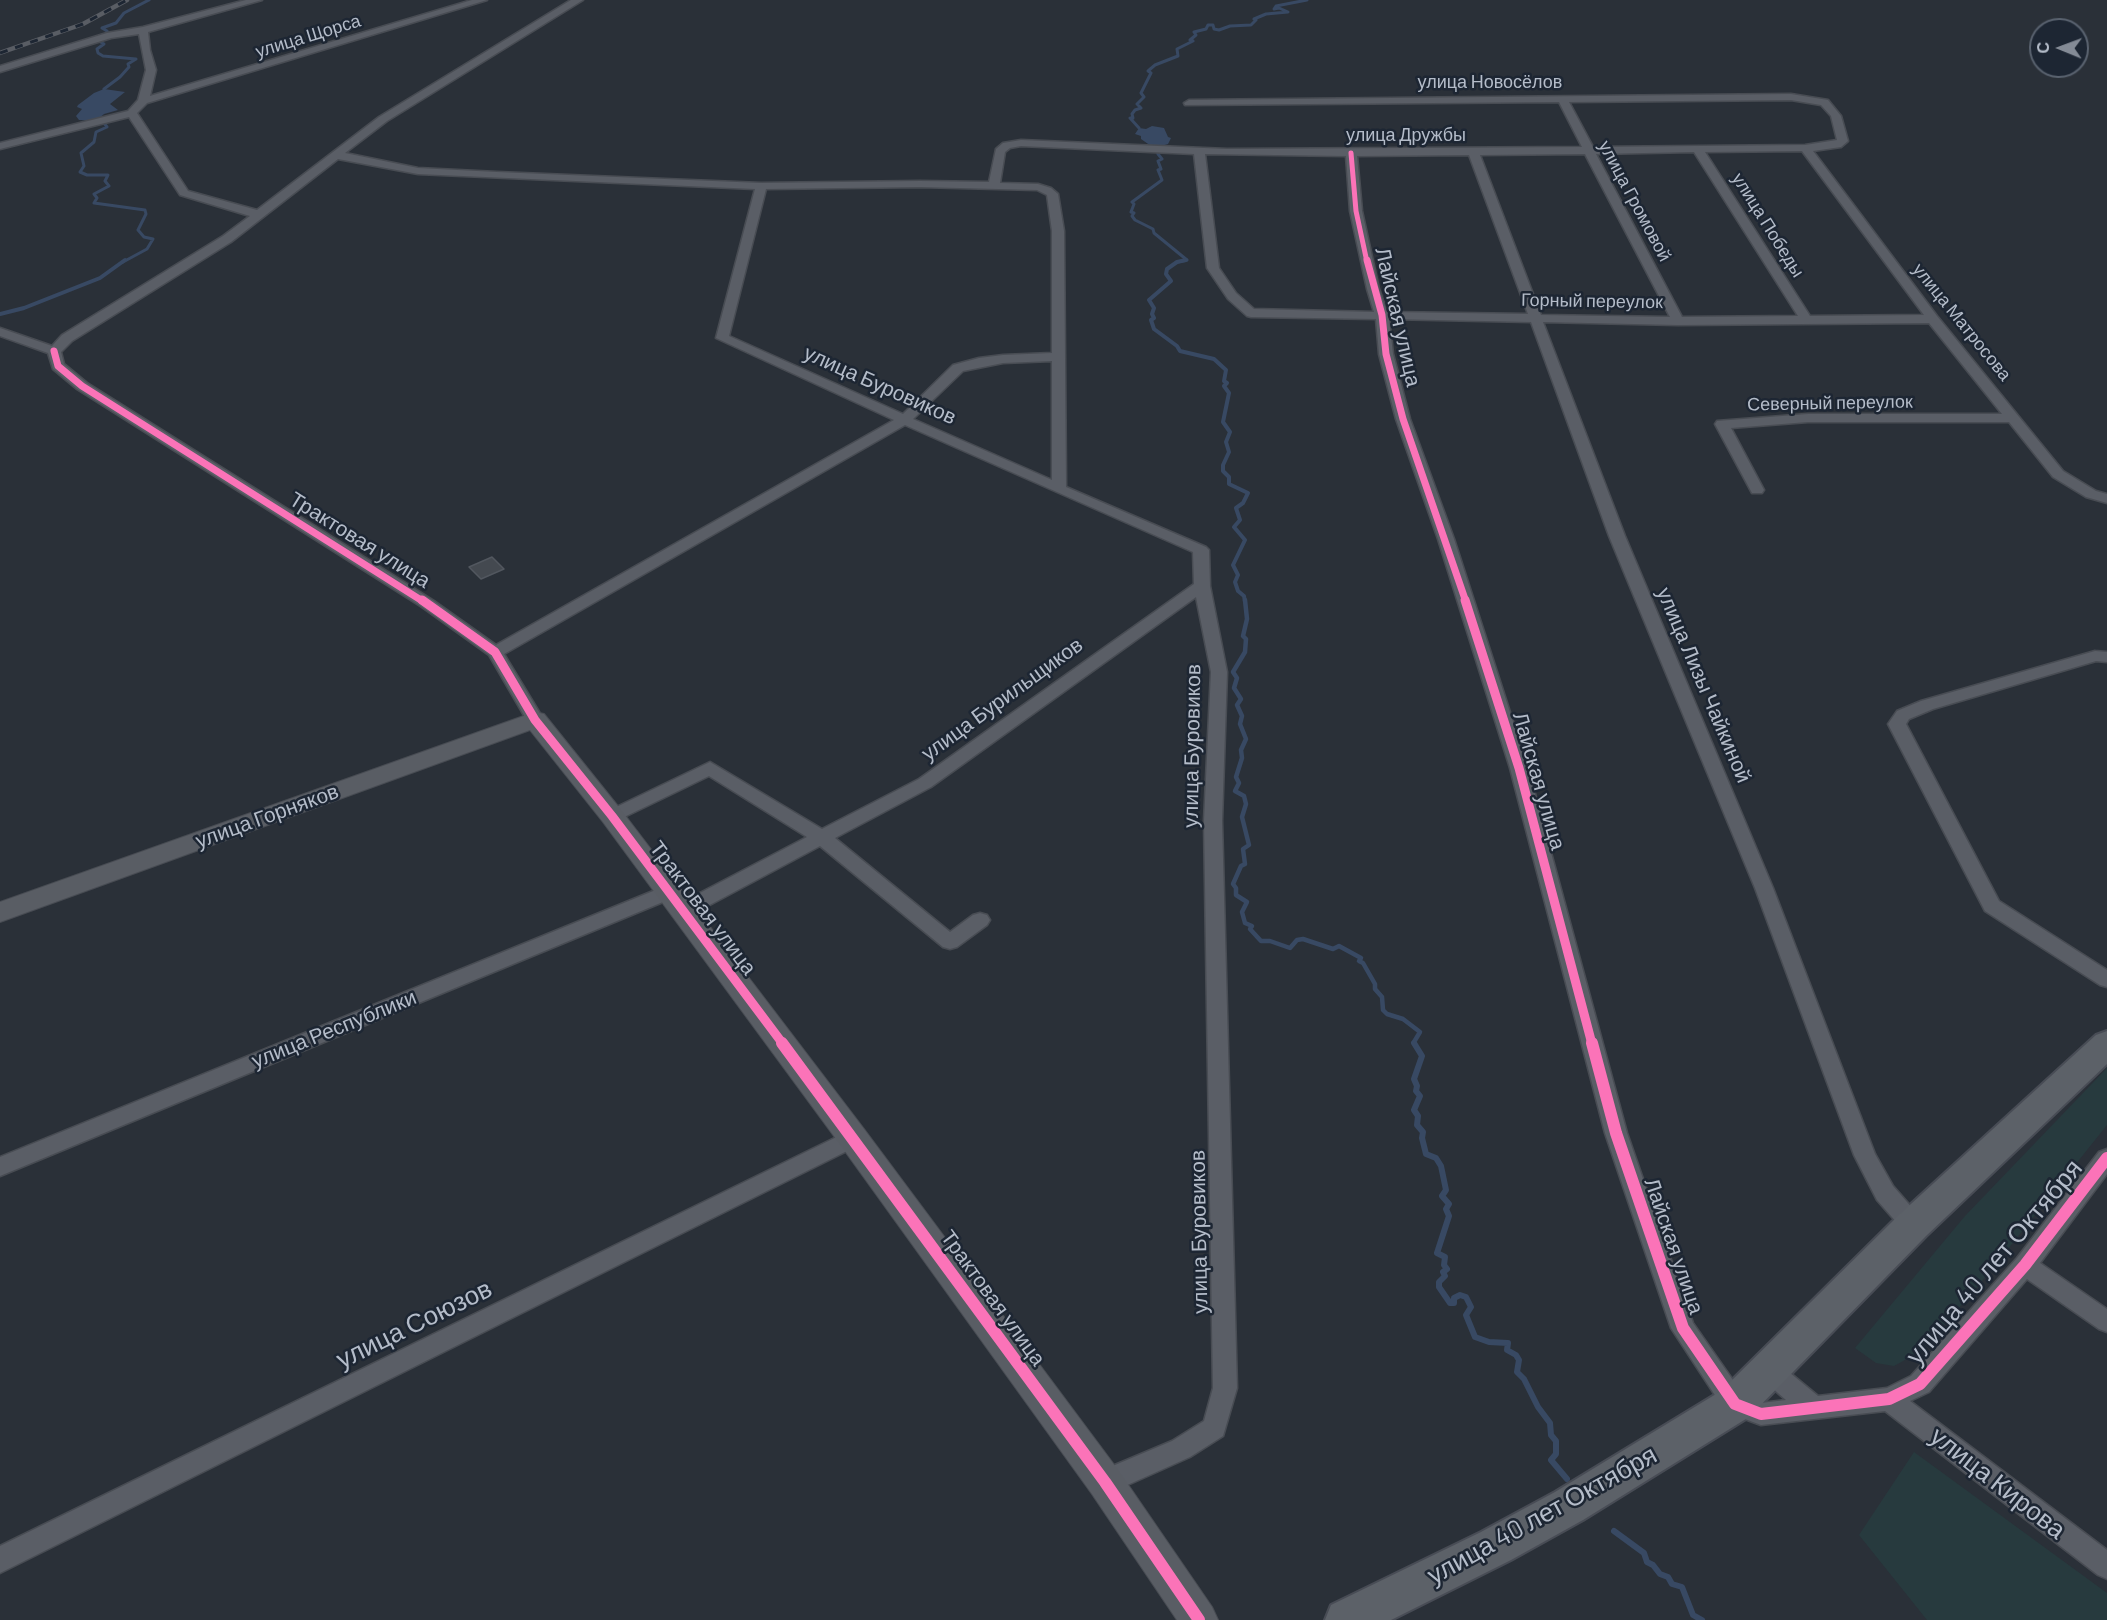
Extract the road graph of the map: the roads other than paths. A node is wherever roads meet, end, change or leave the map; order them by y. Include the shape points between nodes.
1 (257, 0) edge
2 (482, 0) edge
3 (575, 0) edge
4 (143, 30) junction
5 (0, 69) edge
6 (1562, 98) junction
7 (143, 101) junction
8 (1189, 103) dead end
9 (132, 113) junction
10 (0, 146) edge
11 (1805, 148) junction
12 (1200, 150) junction
13 (1698, 150) junction
14 (1473, 151) junction
15 (1588, 151) junction
16 (1351, 153) junction
17 (338, 155) junction
18 (760, 186) junction
19 (994, 186) junction
20 (257, 214) junction
21 (1382, 315) junction
22 (1535, 319) junction
23 (1933, 319) junction
24 (1678, 321) junction
25 (1807, 321) junction
26 (0, 332) edge
27 (68, 338) junction
28 (35, 343) junction
29 (54, 351) junction
30 (1060, 357) junction
31 (2015, 418) junction
32 (904, 420) junction
33 (1059, 489) junction
34 (1757, 490) dead end
35 (2107, 499) edge
36 (1202, 586) junction
37 (495, 652) junction
38 (2107, 657) edge
39 (535, 720) junction
40 (612, 816) junction
41 (821, 837) junction
42 (675, 901) junction
43 (0, 912) edge
44 (980, 920) dead end
45 (2107, 980) edge
46 (2107, 1044) edge
47 (853, 1138) junction
48 (2107, 1158) edge
49 (0, 1167) edge
50 (1913, 1225) junction
51 (2025, 1265) junction
52 (2107, 1322) edge
53 (1770, 1371) junction
54 (1890, 1399) junction
55 (1735, 1404) junction
56 (1814, 1408) junction
57 (1105, 1482) junction
58 (0, 1560) edge
59 (2107, 1566) edge
60 (1199, 1620) edge
61 (1346, 1620) edge

1 - 4 street
2 - 7 street, улица Щорса
3 - 17 street via 383,119
4 - 5 street via 110,35
4 - 7 street via 152,70
6 - 8 street, улица Новосёлов
6 - 11 street, улица Новосёлов via 1810,98 1831,108 1843,141
6 - 15 street, улица Громовой
7 - 9 street
9 - 10 street
9 - 20 street via 184,193
11 - 13 street, улица Дружбы
11 - 23 street, улица Матросова
12 - 16 street, улица Дружбы
12 - 19 street, улица Дружбы via 1061,143 1007,145 1000,150
12 - 21 street, Горный переулок via 1213,268 1232,296 1251,313
13 - 15 street, улица Дружбы
13 - 25 street, улица Победы
14 - 15 street, улица Дружбы
14 - 16 street, улица Дружбы
14 - 22 street, улица Лизы Чайкиной
15 - 24 street, улица Громовой
16 - 21 street, Лайская улица via 1356,211
17 - 18 street via 417,171
17 - 20 street
18 - 19 street
18 - 32 street, улица Буровиков via 722,338
19 - 30 street via 1038,187 1052,195 1058,231
20 - 27 street via 205,255
21 - 22 street, Горный переулок
21 - 55 street, Лайская улица via 1386,354 1403,419 1519,768 1616,1133 1683,1328
22 - 24 street, Горный переулок
22 - 50 street, улица Лизы Чайкиной via 1617,536 1764,888 1865,1155 1886,1192
23 - 25 street, Горный переулок
23 - 31 street, улица Матросова
24 - 25 street, Горный переулок
26 - 28 street
27 - 28 street
27 - 29 street
28 - 29 street
29 - 37 street, Трактовая улица via 58,366 82,386 428,604
30 - 32 street via 1003,359 958,368
30 - 33 street
31 - 34 street, Северный переулок via 1808,418 1722,424
31 - 35 street, улица Матросова via 2058,474
32 - 33 street, улица Буровиков
32 - 37 street
33 - 36 street, улица Буровиков via 1201,550
36 - 41 street, улица Бурильщиков via 926,783
36 - 57 street, улица Буровиков via 1219,672 1213,821 1225,1388 1214,1428 1181,1449
37 - 39 street, Трактовая улица
38 - 45 street via 2095,656 1927,705 1903,715 1897,724 1992,906
39 - 40 street, Трактовая улица
39 - 43 street, улица Горняков
40 - 41 street via 710,768
40 - 42 street, Трактовая улица
41 - 42 street, улица Бурильщиков
41 - 44 street via 950,942
42 - 47 street, Трактовая улица
42 - 49 street, улица Республики
46 - 50 main road, улица 40 лет Октября
47 - 57 street, Трактовая улица
47 - 58 street, улица Союзов
48 - 51 street, улица 40 лет Октября
50 - 53 main road, улица 40 лет Октября
51 - 52 street
51 - 54 street, улица 40 лет Октября via 1920,1384
53 - 55 main road, улица 40 лет Октября
53 - 56 street
54 - 56 street, улица 40 лет Октября
54 - 59 street, улица Кирова
55 - 56 street, улица 40 лет Октября via 1761,1414
55 - 61 main road, улица 40 лет Октября via 1569,1506
57 - 60 street, Трактовая улица

